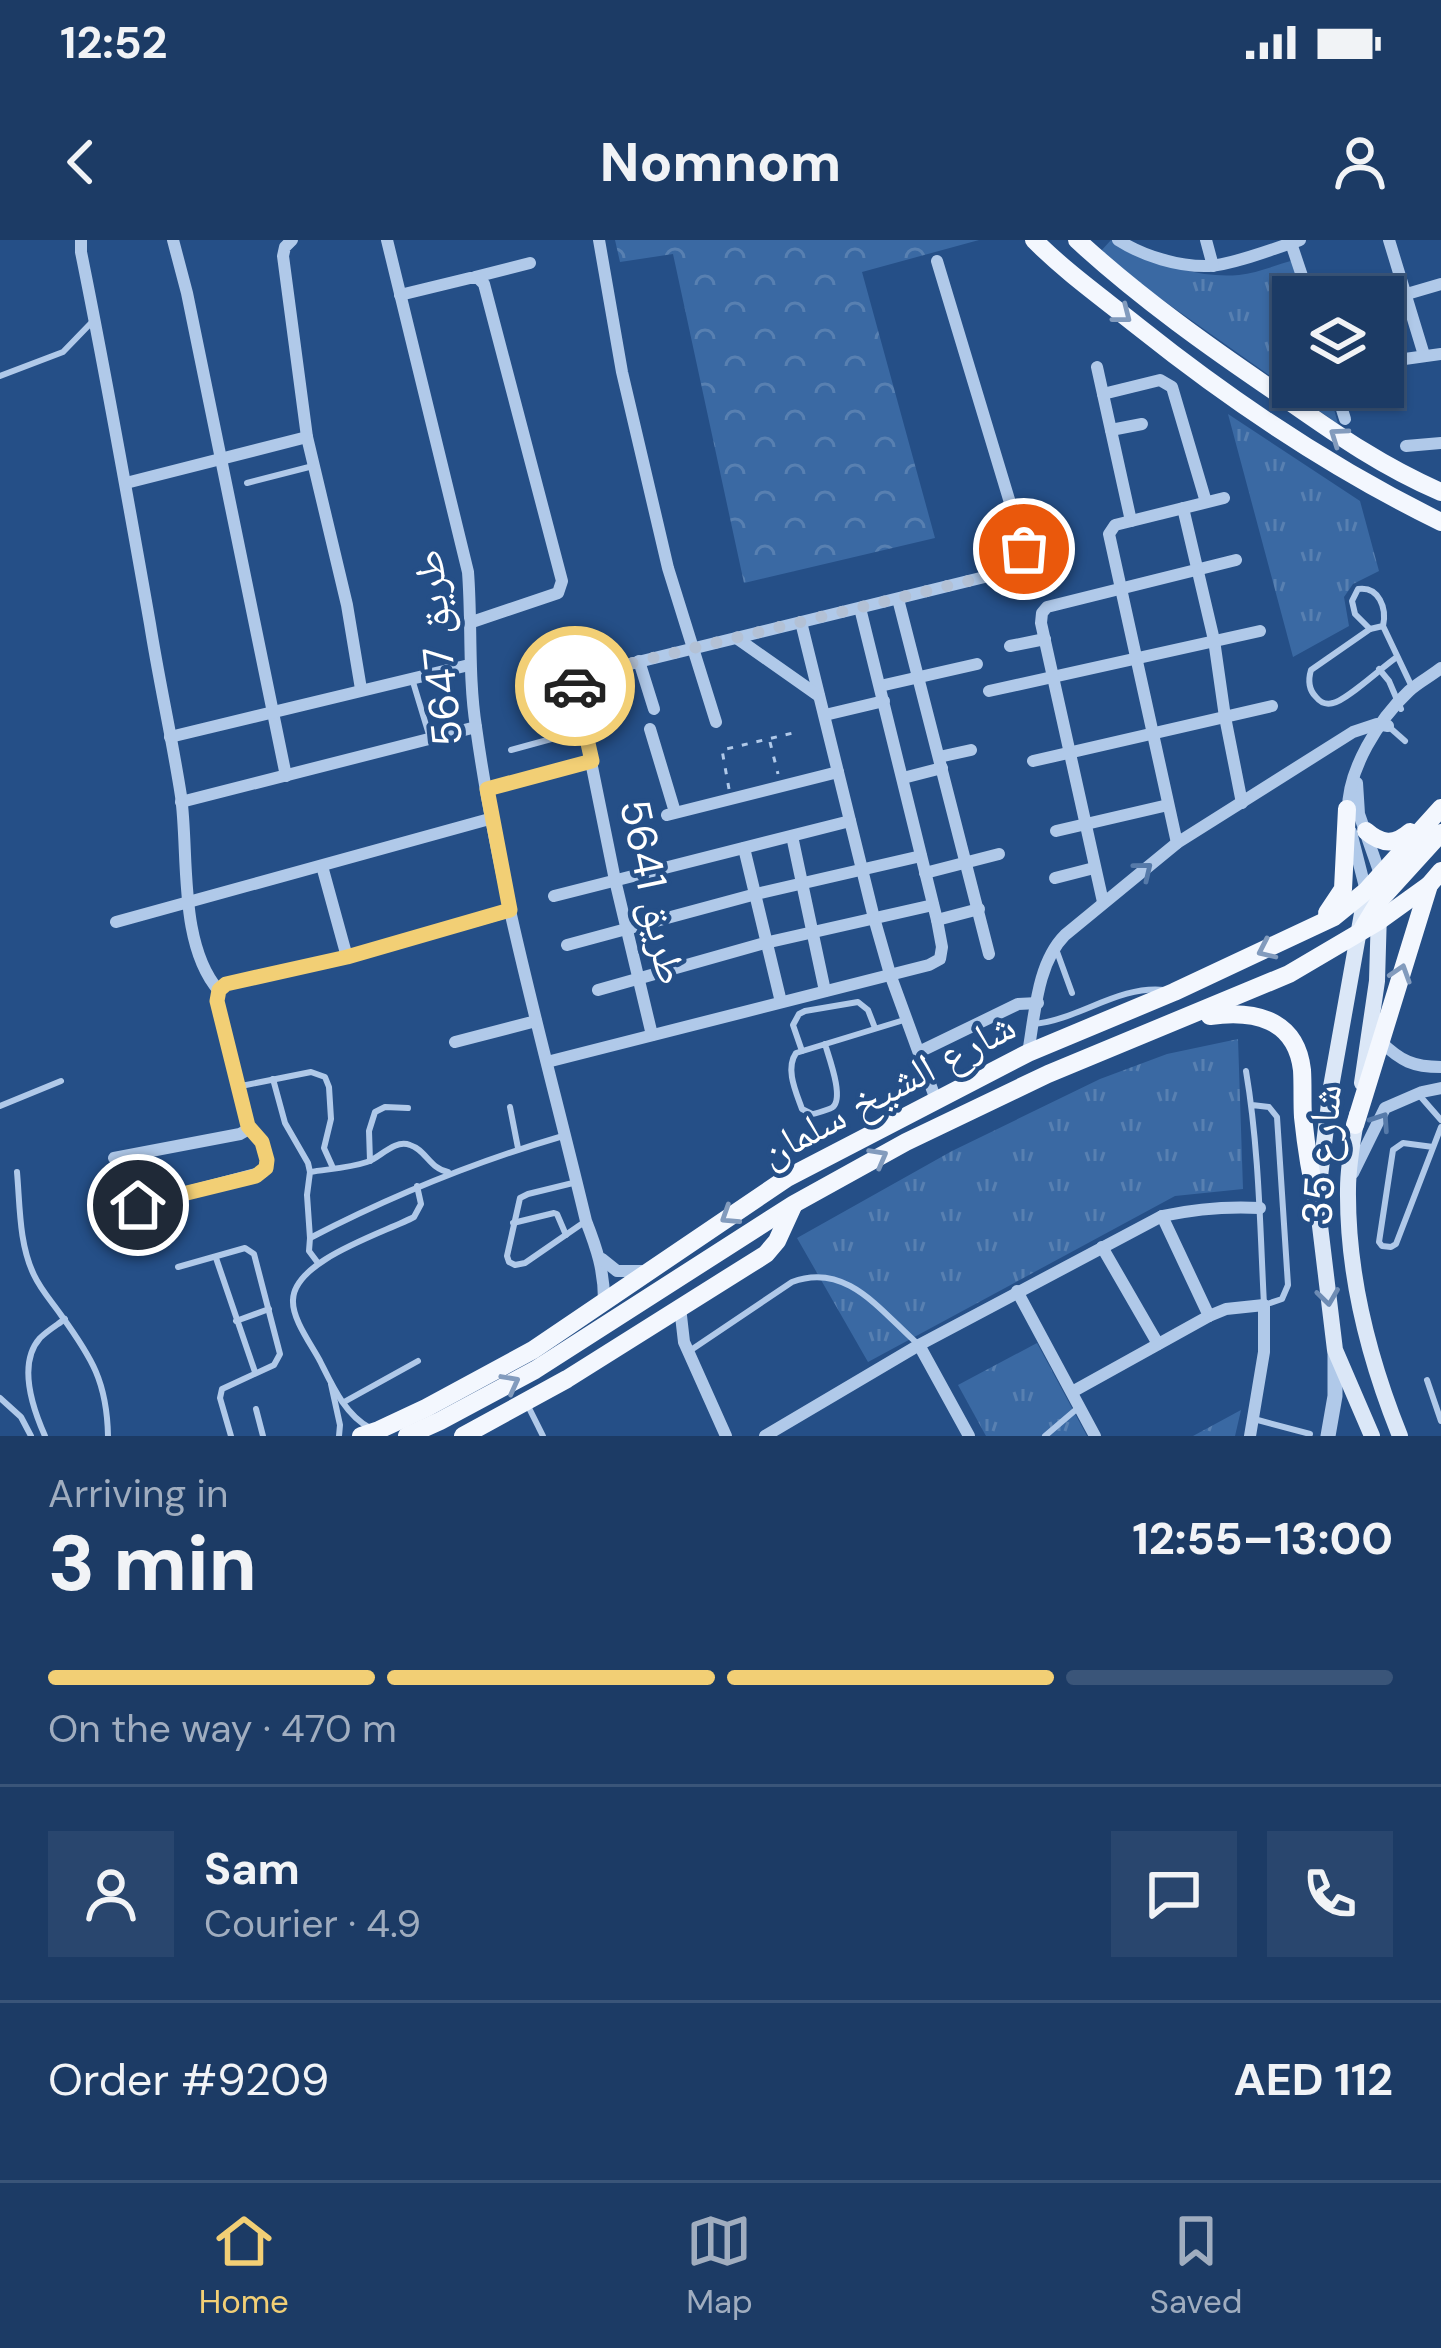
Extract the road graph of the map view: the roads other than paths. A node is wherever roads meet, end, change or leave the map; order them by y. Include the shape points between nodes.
1 (81, 240) edge
2 (173, 240) edge
3 (292, 240) edge
4 (387, 240) edge
5 (599, 240) edge
6 (1034, 240) edge
7 (1077, 240) edge
8 (1118, 240) edge
9 (1206, 240) edge
10 (1389, 240) edge
11 (1294, 241) edge
12 (937, 261) dead end
13 (530, 263) dead end
14 (1213, 266) junction
15 (1303, 276) edge
16 (474, 278) junction
17 (1441, 284) edge
18 (400, 295) junction
19 (1405, 295) junction
20 (94, 319) junction
21 (1424, 355) junction
22 (1441, 355) edge
23 (1404, 358) edge
24 (1097, 367) dead end
25 (0, 376) edge
26 (1103, 394) junction
27 (1342, 408) edge
28 (1345, 419) dead end
29 (1142, 424) dead end
30 (1111, 430) junction
31 (307, 437) junction
32 (1441, 443) edge
33 (1406, 446) dead end
34 (220, 459) junction
35 (314, 466) junction
36 (126, 483) junction
37 (247, 483) dead end
38 (1441, 492) edge
39 (1224, 498) dead end
40 (1206, 502) junction
41 (1404, 503) junction
42 (1183, 508) junction
43 (1441, 512) edge
44 (1131, 521) junction
45 (1441, 522) edge
46 (1236, 560) dead end
47 (1197, 570) junction
48 (1122, 590) junction
49 (898, 598) junction
50 (860, 608) junction
51 (472, 622) junction
52 (801, 622) junction
53 (1383, 626) junction
54 (1370, 628) junction
55 (1260, 631) dead end
56 (909, 638) junction
57 (1045, 638) junction
58 (738, 639) junction
59 (1214, 640) junction
60 (890, 642) dead end
61 (1010, 646) dead end
62 (695, 648) junction
63 (1136, 657) junction
64 (1396, 657) junction
65 (639, 661) junction
66 (977, 664) dead end
67 (470, 665) junction
68 (1441, 668) edge
69 (1379, 669) junction
70 (1054, 676) junction
71 (920, 677) junction
72 (1429, 677) junction
73 (412, 679) junction
74 (880, 686) junction
75 (1412, 688) junction
76 (361, 689) junction
77 (1441, 689) edge
78 (989, 691) dead end
79 (820, 696) junction
80 (884, 701) junction
81 (1272, 706) dead end
82 (1399, 707) junction
83 (654, 709) dead end
84 (272, 711) junction
85 (825, 715) junction
86 (1225, 717) junction
87 (716, 722) dead end
88 (1386, 724) junction
89 (476, 728) junction
90 (650, 729) dead end
91 (584, 730) junction
92 (1154, 732) junction
93 (170, 737) junction
94 (430, 740) junction
95 (1405, 741) dead end
96 (1337, 742) junction
97 (971, 749) dead end
98 (512, 750) dead end
99 (1069, 753) junction
100 (592, 761) junction
101 (1033, 761) dead end
102 (1362, 761) junction
103 (941, 763) junction
104 (838, 772) junction
105 (286, 776) junction
106 (903, 778) junction
107 (487, 789) junction
108 (181, 802) junction
109 (1242, 803) junction
110 (1168, 805) junction
111 (1441, 807) edge
112 (1347, 808) junction
113 (493, 818) junction
114 (850, 821) junction
115 (1085, 824) junction
116 (1056, 831) dead end
117 (1366, 831) junction
118 (1441, 833) edge
119 (792, 836) junction
120 (1177, 843) junction
121 (744, 848) junction
122 (999, 854) dead end
123 (921, 856) junction
124 (966, 862) junction
125 (322, 866) junction
126 (1094, 868) junction
127 (862, 870) junction
128 (925, 873) junction
129 (1380, 874) junction
130 (1055, 878) dead end
131 (1435, 878) edge
132 (615, 880) junction
133 (801, 884) junction
134 (756, 895) junction
135 (1373, 895) junction
136 (554, 896) dead end
137 (1103, 902) junction
138 (189, 904) junction
139 (933, 905) junction
140 (979, 909) junction
141 (510, 910) junction
142 (874, 919) junction
143 (937, 920) junction
144 (1379, 921) junction
145 (116, 922) dead end
146 (626, 929) junction
147 (1309, 929) junction
148 (1360, 932) junction
149 (812, 933) junction
150 (767, 943) junction
151 (567, 945) dead end
152 (1054, 945) junction
153 (989, 953) dead end
154 (347, 957) junction
155 (890, 974) junction
156 (638, 980) junction
157 (598, 990) dead end
158 (825, 991) junction
159 (218, 992) junction
160 (1174, 992) junction
161 (1072, 993) dead end
162 (781, 1002) junction
163 (1038, 1003) junction
164 (908, 1018) junction
165 (536, 1022) junction
166 (1033, 1024) junction
167 (1170, 1025) junction
168 (874, 1028) junction
169 (652, 1035) junction
170 (455, 1042) dead end
171 (1381, 1042) junction
172 (825, 1044) junction
173 (802, 1051) junction
174 (919, 1052) junction
175 (1028, 1053) junction
176 (547, 1062) junction
177 (1441, 1067) edge
178 (1246, 1071) dead end
179 (272, 1079) junction
180 (61, 1081) dead end
181 (238, 1087) junction
182 (1441, 1088) edge
183 (1418, 1094) junction
184 (936, 1100) junction
185 (1252, 1105) junction
186 (0, 1106) edge
187 (409, 1108) dead end
188 (510, 1108) dead end
189 (1441, 1123) edge
190 (1355, 1125) junction
191 (248, 1126) junction
192 (566, 1135) junction
193 (1433, 1147) junction
194 (518, 1148) junction
195 (114, 1158) dead end
196 (370, 1162) junction
197 (333, 1168) junction
198 (17, 1172) dead end
199 (310, 1172) junction
200 (451, 1172) junction
201 (577, 1182) junction
202 (1348, 1185) junction
203 (417, 1186) junction
204 (1317, 1201) junction
205 (794, 1204) junction
206 (138, 1205) dead end
207 (1260, 1208) junction
208 (1162, 1216) junction
209 (586, 1221) junction
210 (513, 1223) junction
211 (567, 1235) junction
212 (310, 1238) junction
213 (1102, 1247) junction
214 (215, 1258) junction
215 (601, 1258) junction
216 (318, 1263) junction
217 (178, 1267) dead end
218 (647, 1270) junction
219 (1017, 1291) junction
220 (604, 1300) junction
221 (1264, 1305) junction
222 (680, 1306) junction
223 (268, 1309) junction
224 (1209, 1316) junction
225 (64, 1319) junction
226 (236, 1321) junction
227 (654, 1322) junction
228 (1157, 1344) junction
229 (919, 1345) junction
230 (686, 1347) junction
231 (1335, 1350) junction
232 (418, 1361) dead end
233 (255, 1372) junction
234 (330, 1380) junction
235 (1427, 1380) dead end
236 (1072, 1392) junction
237 (0, 1398) edge
238 (344, 1402) junction
239 (527, 1403) junction
240 (1080, 1406) junction
241 (256, 1409) dead end
242 (1253, 1419) junction
243 (1441, 1421) edge
244 (370, 1433) edge
245 (1310, 1434) edge
246 (31, 1436) edge
247 (45, 1436) edge
248 (106, 1436) edge
249 (231, 1436) edge
250 (263, 1436) edge
251 (339, 1436) edge
252 (407, 1436) edge
253 (463, 1436) edge
254 (543, 1436) edge
255 (726, 1436) edge
256 (765, 1436) edge
257 (969, 1436) edge
258 (1046, 1436) edge
259 (1095, 1436) edge
260 (1250, 1436) edge
261 (1328, 1436) edge
262 (1372, 1436) edge
263 (1400, 1436) edge

1 - 20 street
2 - 34 street
3 - 31 street via 283,256
4 - 18 street, طريق 5647
5 - 62 street via 668,568
6 -> 41 main road via 1228,395
38 -> 7 main road via 1341,440
8 - 14 street via 1162,259
9 - 14 street
10 - 19 street
11 - 14 street
11 - 15 street
12 - 49 street, طريق 5641 via 1025,556 1009,571
13 - 16 street
16 - 18 street
16 - 51 street via 485,289 562,586
17 - 19 street
18 - 51 street, طريق 5647 via 461,538
19 - 21 street
20 - 25 lane via 62,352
20 - 36 street
21 - 22 street
21 - 23 street
24 - 26 street
26 - 30 street
26 - 40 street via 1160,380 1172,387
27 - 28 street
29 - 30 street
30 - 44 street
31 - 34 street
31 - 35 street
32 - 33 street
34 - 36 street
34 - 84 street
35 - 37 lane
35 - 76 street
36 - 93 street
39 - 40 street
40 - 42 street
41 - 43 main road
41 - 45 main road
42 - 44 street
42 - 47 street
44 - 48 street via 1109,534
46 - 47 street
47 - 48 street
47 - 59 street
48 - 57 street via 1044,610
48 - 63 street
49 - 50 street, طريق 5641
49 - 56 street
50 - 52 street, طريق 5641
50 - 74 street
51 - 67 street, طريق 5647
52 - 58 street, طريق 5641
52 - 79 street
53 - 54 lane
53 - 54 lane via 1378,595 1358,589 1352,608
53 - 64 lane
54 - 69 lane via 1311,670 1309,684 1331,704
55 - 59 street
56 - 60 street
56 - 71 street
57 - 61 street
57 - 70 street
58 - 62 street, طريق 5641
58 - 79 street
59 - 63 street
59 - 86 street
62 - 65 street, طريق 5641
62 - 87 street
63 - 70 street
63 - 92 street
64 - 69 lane
64 - 75 lane
65 - 83 street
65 - 91 street, طريق 5641 via 578,679
66 - 71 street
67 - 73 street
67 - 89 street, طريق 5647
68 - 72 street
69 - 82 lane
70 - 78 street
70 - 99 street
71 - 74 street
71 - 103 street
72 - 75 street
72 - 77 lane
73 - 76 street
73 - 94 lane
74 - 80 street
75 - 82 street
76 - 84 street
79 - 85 street
80 - 85 street
80 - 106 street
81 - 86 street
82 - 88 street
84 - 93 street
84 - 105 street
85 - 104 street
86 - 92 street
86 - 109 street
88 - 95 lane
88 - 96 street
88 - 102 street
89 - 94 street
89 - 107 street, طريق 5647
90 - 104 street via 671,813
91 - 98 lane
91 - 100 street, طريق 5641
92 - 99 street
92 - 110 street
93 - 108 street
94 - 105 street
96 - 102 street
96 - 109 street
97 - 103 street
99 - 101 street
99 - 115 street
100 - 107 street
100 - 132 street, طريق 5641
102 - 112 street
102 - 117 street via 1356,789
103 - 106 street
103 - 124 street
104 - 114 street
105 - 108 street
106 - 123 street
107 - 113 street, طريق 5647
108 - 138 street
109 - 120 street
110 - 115 street
110 - 120 street
111 - 117 main road via 1395,842
111 - 129 main road, شارع الشيخ سلمان
112 - 135 street
112 - 147 main road via 1342,889
113 - 125 street
113 - 141 street, طريق 5647
114 - 119 street
114 - 127 street
115 - 116 street
115 - 126 street
117 - 129 street
118 - 135 main road
119 - 121 street
119 - 133 street
137 -> 120 street
121 - 132 street
121 - 134 street
122 - 124 street
123 - 127 street
123 - 128 street
124 - 128 street
124 - 140 street
125 - 138 street
125 - 154 street
126 - 130 street
126 - 137 street
127 - 133 street
127 - 142 street
128 - 139 street
129 - 135 main road, شارع الشيخ سلمان
131 - 144 main road, شارع الشيخ سلمان
171 -> 131 main road
132 - 136 street
132 - 146 street, طريق 5641
133 - 134 street
133 - 149 street
134 - 146 street
134 - 150 street
135 - 144 main road, شارع 35
135 - 147 main road, شارع الشيخ سلمان
135 - 148 main road
137 - 152 street
138 - 145 street
138 - 159 street via 202,969
139 - 142 street
139 - 143 street
140 - 143 street
140 - 153 street
141 - 154 street
141 - 165 street, طريق 5647
142 - 149 street
142 - 155 street
143 - 155 street via 940,959
144 - 148 main road, شارع الشيخ سلمان
144 - 190 main road, شارع 35
146 - 151 street
146 - 156 street, طريق 5641
147 -> 160 main road, شارع الشيخ سلمان
148 - 167 main road, شارع الشيخ سلمان via 1289,974
148 - 204 main road, شارع 35
149 - 150 street
149 - 158 street
150 - 156 street
150 - 162 street
152 - 161 lane
152 - 163 street
154 - 159 street
155 - 158 street
155 - 164 street
156 - 157 street
156 - 169 street, طريق 5641
158 - 162 street
159 - 181 street
160 - 166 lane via 1136,991
160 - 175 main road, شارع الشيخ سلمان
162 - 169 street
163 - 166 street
163 - 174 street via 1021,1003
164 - 168 lane
164 - 174 street
165 - 170 street
165 - 176 street, طريق 5647
166 - 175 street
167 - 204 main road via 1251,1014 1289,1036 1301,1065
205 -> 167 main road, شارع الشيخ سلمان via 1048,1074
168 - 172 lane
168 - 173 lane via 858,1002 805,1011 793,1025
169 - 176 street
171 - 177 street via 1405,1063
171 - 190 main road
172 - 173 lane
172 - 173 lane via 837,1102 812,1114 802,1109 790,1066
174 - 184 street
175 - 184 main road, شارع الشيخ سلمان
176 - 192 street, طريق 5647
178 - 185 lane
179 - 181 lane
179 - 197 lane via 311,1072 328,1082 324,1148
179 - 199 lane
180 - 186 lane
181 - 191 street
182 - 183 street
183 - 189 lane
202 -> 183 street via 1385,1108
184 -> 218 main road, شارع الشيخ سلمان via 787,1178
185 - 207 lane
185 - 221 lane via 1277,1117 1288,1285 1282,1299
187 - 196 lane via 375,1112
188 - 194 lane
189 - 193 lane
190 - 202 main road, شارع 35
191 - 195 street
191 - 206 street via 267,1164 256,1176
192 - 194 lane
192 - 201 street, طريق 5647
193 - 193 lane via 1396,1244 1382,1246 1393,1150 1403,1143
194 - 200 lane
196 - 197 lane
196 - 200 lane via 406,1144
197 - 199 lane
198 - 225 lane via 31,1270
199 - 212 lane
200 - 203 lane
201 - 209 street, طريق 5647
201 - 210 lane via 524,1196
202 - 263 main road, شارع 35 via 1365,1329
203 - 212 lane
203 - 216 lane via 414,1216
204 -> 231 main road, شارع 35
205 - 222 main road via 766,1253
252 -> 205 main road, شارع الشيخ سلمان via 535,1370
207 - 208 street
207 - 221 lane
208 - 213 street
208 - 224 street
209 - 211 lane
209 - 215 street, طريق 5647
210 - 211 lane via 554,1213
210 - 211 lane via 507,1256 515,1265
212 - 216 lane
213 - 219 street
213 - 228 street
214 - 217 lane
214 - 223 lane via 252,1251
214 - 226 lane
215 - 218 street via 617,1271
215 - 220 street, طريق 5647
216 - 234 lane via 296,1290 294,1307
218 - 220 main road, شارع الشيخ سلمان
219 - 229 street
219 - 236 street
220 - 244 main road, شارع الشيخ سلمان via 532,1350
221 - 224 street
221 - 242 street
222 - 227 main road
222 - 230 street
223 - 226 lane
223 - 233 lane via 280,1354
224 - 228 street
225 - 247 lane via 38,1340 29,1366
225 - 248 lane via 105,1394
226 - 233 lane
227 - 230 street
227 - 239 main road
228 - 236 street
229 - 230 lane via 849,1282 827,1275 792,1282
229 - 256 street
229 - 257 street
230 - 255 street
231 - 261 street
231 - 262 main road, شارع 35
232 - 238 lane
233 - 249 lane via 220,1393
234 - 238 lane
234 - 251 lane
235 - 243 lane
236 - 240 street
237 - 246 lane
238 - 244 lane
239 - 253 main road
239 - 254 lane
240 - 258 lane
240 - 259 street
241 - 250 lane
242 - 245 lane
242 - 260 street

